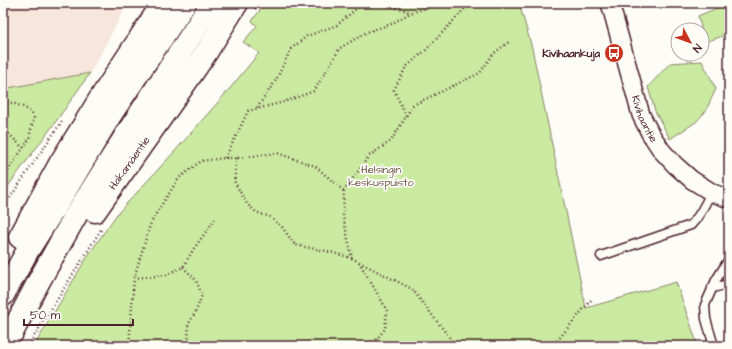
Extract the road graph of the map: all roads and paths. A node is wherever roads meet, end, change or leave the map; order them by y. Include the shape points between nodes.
1 (163, 3) edge
2 (185, 3) edge
3 (212, 3) edge
4 (237, 3) edge
5 (442, 3) edge
6 (470, 3) edge
7 (610, 3) edge
8 (410, 12) junction
9 (510, 41) dead end
10 (3, 102) edge
11 (257, 108) junction
12 (406, 116) junction
13 (62, 121) dead end
14 (3, 128) edge
15 (23, 148) junction
16 (225, 158) junction
17 (237, 158) junction
18 (3, 178) edge
19 (344, 191) junction
20 (711, 192) junction
21 (729, 199) edge
22 (3, 208) edge
23 (65, 209) junction
24 (215, 219) dead end
25 (601, 256) dead end
26 (352, 258) junction
27 (729, 259) edge
28 (358, 262) junction
29 (183, 267) junction
30 (3, 269) edge
31 (134, 278) junction
32 (729, 284) edge
33 (712, 288) junction
34 (3, 295) edge
35 (591, 300) dead end
36 (19, 320) junction
37 (5, 346) edge
38 (129, 346) edge
39 (189, 346) edge
40 (371, 346) edge
41 (456, 346) edge
42 (542, 346) edge
43 (714, 346) edge

1 - 30 main road via 61,162
2 - 23 main road, Hakamäentie via 109,117
3 - 23 main road, Hakamäentie via 128,132
4 - 36 main road, Hakamäentie via 102,201 50,284
5 - 8 path
6 - 12 path via 426,50 406,67 394,90
7 - 20 street, Kivihaantie via 641,114 650,133 675,165
8 - 11 path via 340,48 314,91
8 - 11 path via 384,4 362,4 337,25 307,36 292,49 276,80
9 - 12 path via 493,54 480,73 413,105
10 - 15 path via 18,104 33,115 30,138
11 - 16 path via 248,111
12 - 19 path via 391,141 369,156
13 - 22 path
14 - 15 path
15 - 18 path
16 - 17 path
16 - 31 path via 201,161 179,178 150,225
17 - 19 path via 277,153 315,166
17 - 26 path via 234,181 247,204 256,212 270,217 296,245
19 - 26 path via 342,216
20 - 21 street, Kivihaantie
20 - 25 lane via 691,225
23 - 34 main road, Hakamäentie via 28,250
23 - 36 main road, Hakamäentie via 40,279
24 - 29 path
26 - 28 path
27 - 33 lane
28 - 40 path via 387,310 385,329
28 - 41 path via 412,289
29 - 31 path via 166,275
29 - 39 path via 196,280 202,294 188,325
31 - 38 path
32 - 33 lane
33 - 43 lane via 705,305 706,319
35 - 42 path via 557,341
36 - 37 main road, Hakamäentie

